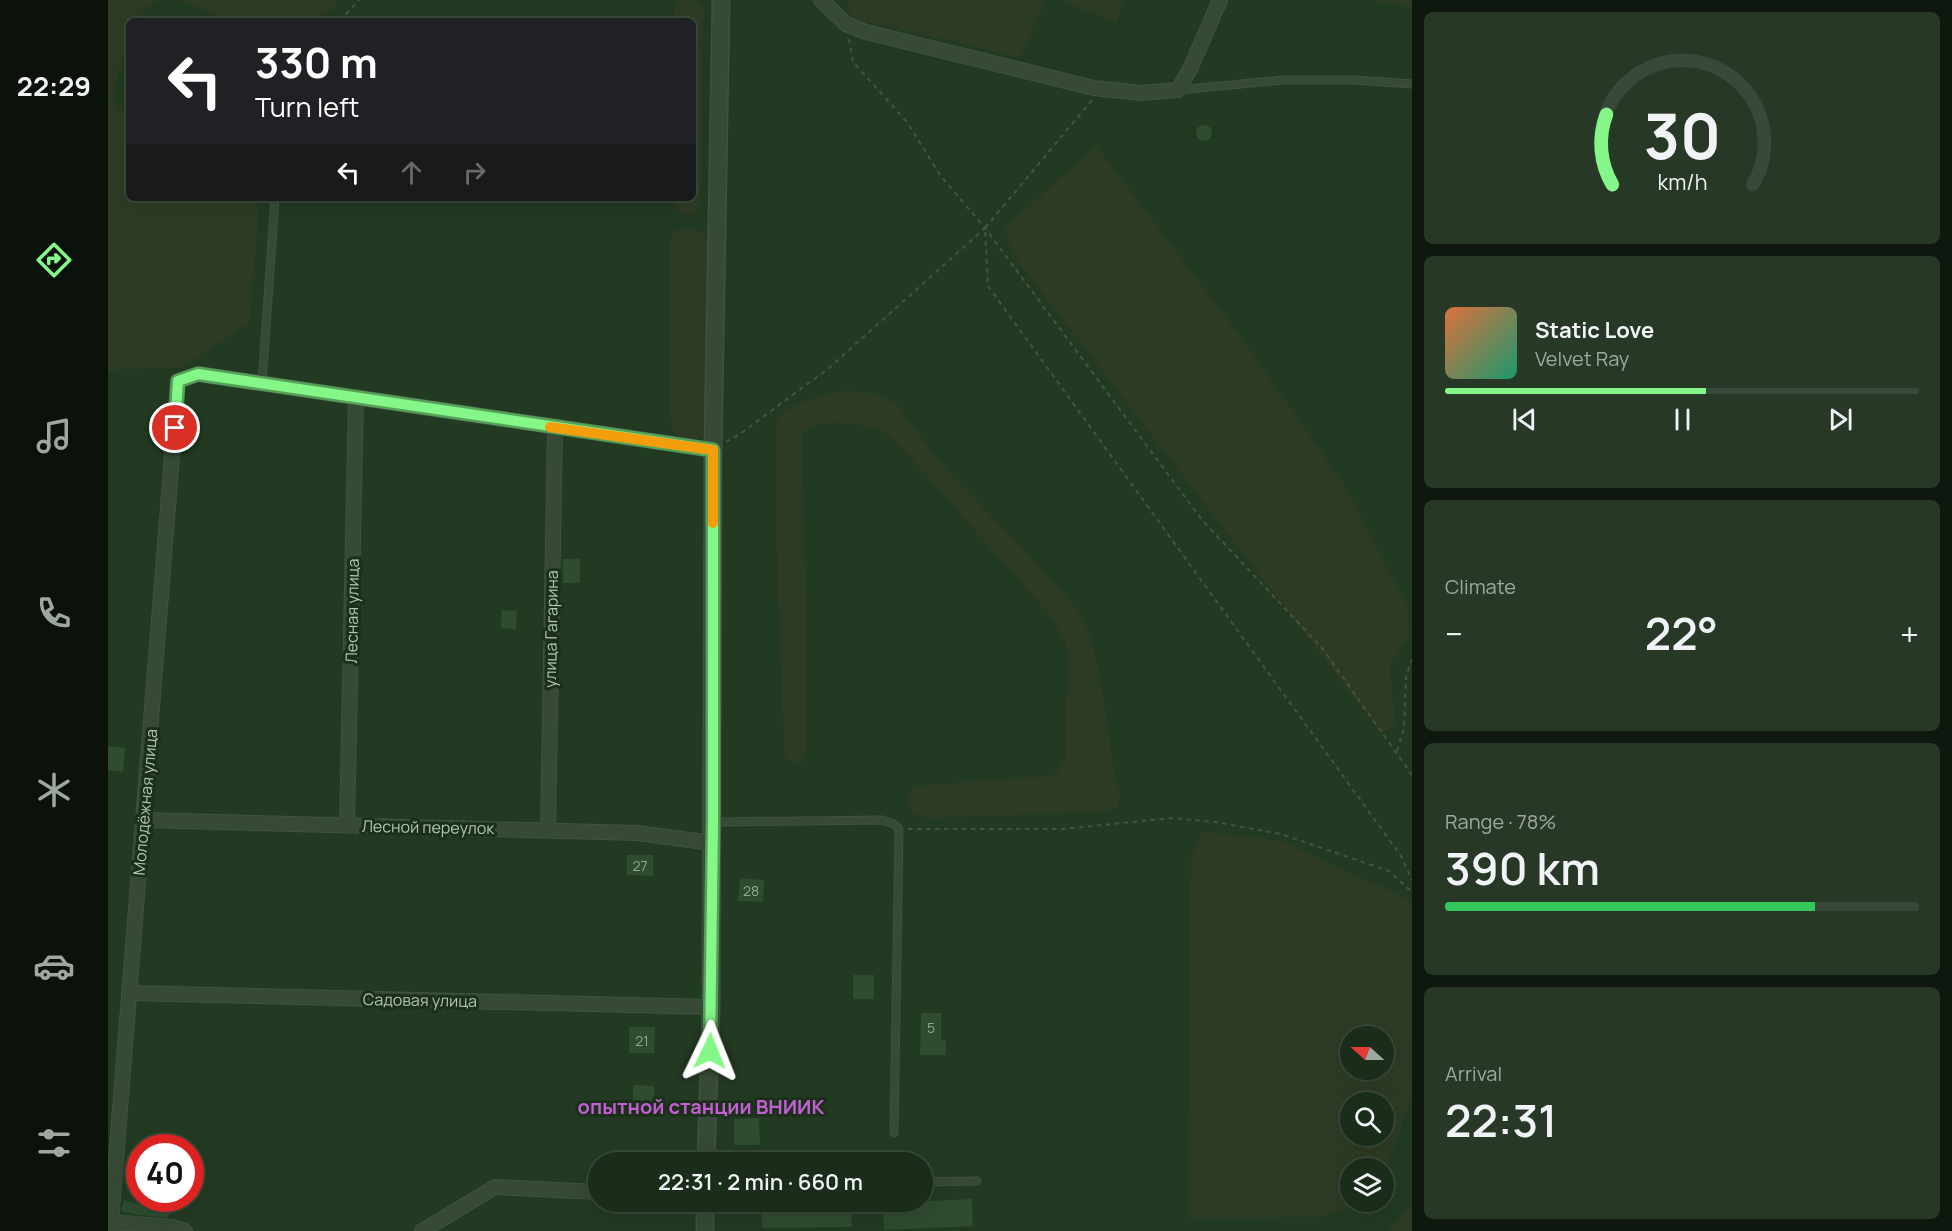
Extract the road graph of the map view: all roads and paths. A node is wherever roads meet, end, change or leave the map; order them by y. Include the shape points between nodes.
1 (359, 0) edge
2 (721, 0) edge
3 (821, 0) edge
4 (1220, 0) edge
5 (343, 18) edge
6 (846, 24) junction
7 (1412, 84) edge
8 (1094, 88) junction
9 (1178, 90) junction
10 (276, 201) edge
11 (985, 228) junction
12 (262, 383) junction
13 (356, 398) junction
14 (555, 427) junction
15 (713, 450) junction
16 (1412, 659) edge
17 (1396, 752) junction
18 (1412, 775) edge
19 (143, 820) junction
20 (713, 822) junction
21 (347, 825) junction
22 (899, 829) junction
23 (548, 830) junction
24 (712, 843) junction
25 (1412, 880) edge
26 (1412, 892) edge
27 (129, 993) junction
28 (711, 1006) junction
29 (894, 1133) dead end
30 (706, 1152) edge
31 (977, 1181) dead end
32 (933, 1182) edge
33 (588, 1192) edge
34 (705, 1212) edge
35 (109, 1224) edge
36 (186, 1231) edge
37 (422, 1231) edge
38 (705, 1231) edge

1 - 5 path
2 - 15 street
3 - 6 street
4 - 9 street
6 - 8 street
6 - 11 path via 853,62 907,122 940,175
7 - 9 lane via 1282,80
8 - 9 street via 1141,93
8 - 11 path via 1092,101
10 - 12 lane
11 - 15 path via 829,368
11 - 17 path via 1202,520 1322,648
11 - 25 path via 988,286 1401,856
12 - 13 street
12 - 19 street, Молодёжная улица via 198,374 178,381
13 - 14 street
13 - 21 street, Лесная улица
14 - 15 street
14 - 23 street, улица Гагарина
15 - 20 street
16 - 17 path via 1406,677 1404,728
17 - 18 path
19 - 21 street, Лесной переулок
19 - 27 street, Молодёжная улица
20 - 22 lane via 882,820
20 - 24 street
21 - 23 street, Лесной переулок
22 - 26 path via 1063,829 1171,818 1215,822 1281,834 1389,871
22 - 29 lane
23 - 24 street, Лесной переулок via 637,833
24 - 28 street
27 - 28 street, Садовая улица
27 - 35 street, Молодёжная улица
28 - 30 street
31 - 32 lane
33 - 37 street via 495,1187
34 - 38 street
35 - 36 street

